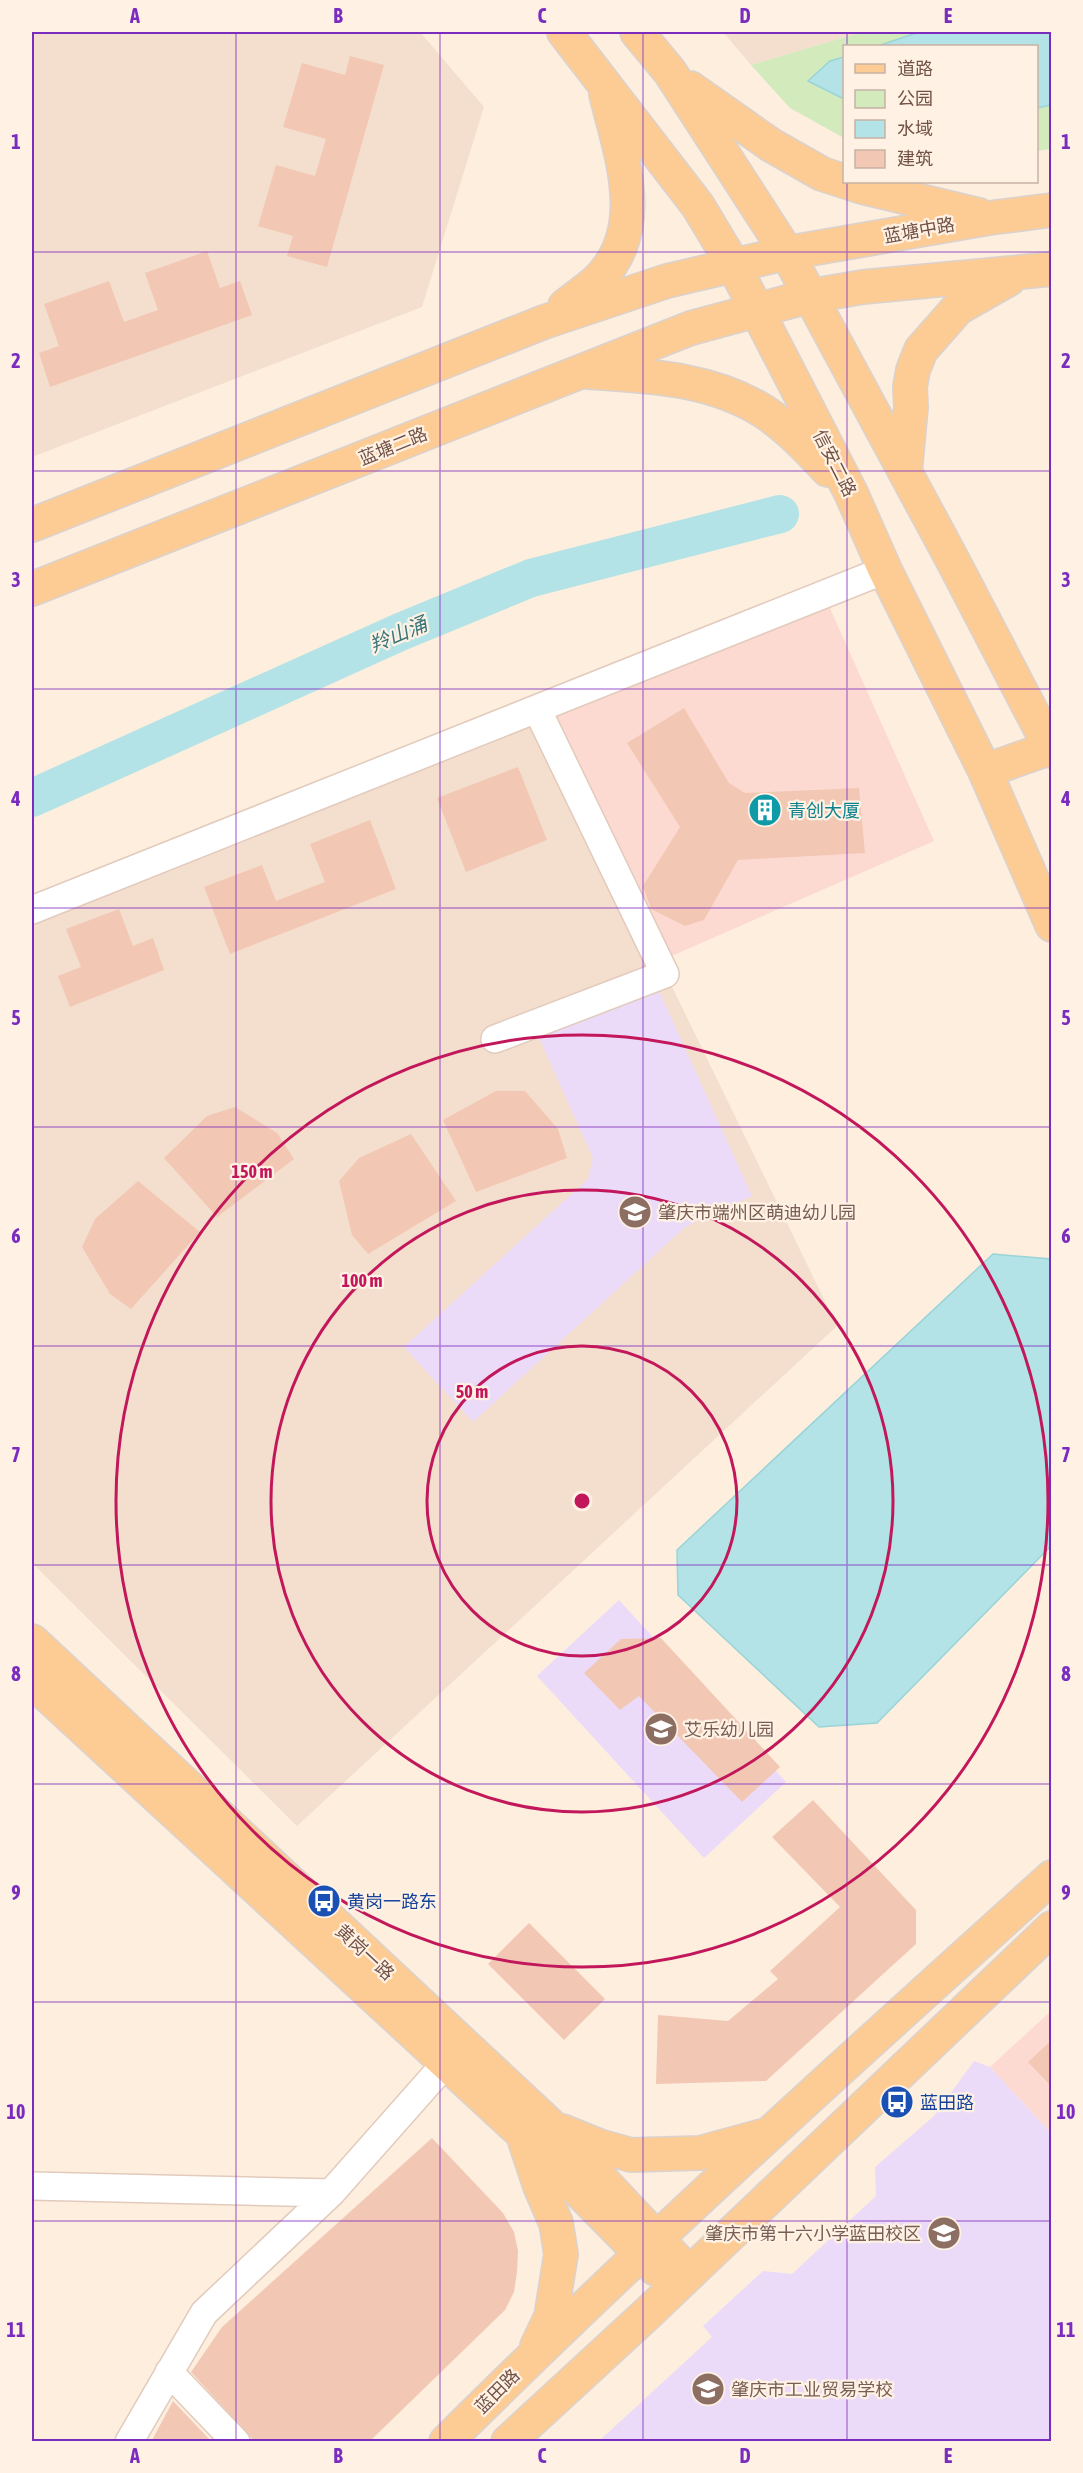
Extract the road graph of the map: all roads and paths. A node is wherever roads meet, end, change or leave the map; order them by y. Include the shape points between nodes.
1 (564, 32) edge
2 (637, 32) edge
3 (670, 72) junction
4 (602, 78) junction
5 (843, 181) edge
6 (850, 183) edge
7 (1052, 210) edge
8 (989, 218) junction
9 (787, 253) junction
10 (734, 266) junction
11 (1052, 269) edge
12 (1019, 274) junction
13 (810, 296) junction
14 (756, 310) junction
15 (544, 322) junction
16 (581, 372) junction
17 (905, 472) junction
18 (851, 493) junction
19 (32, 525) edge
20 (885, 570) junction
21 (32, 589) edge
22 (537, 709) junction
23 (1051, 750) edge
24 (985, 771) junction
25 (32, 910) edge
26 (1052, 925) edge
27 (495, 1039) dead end
28 (32, 1641) edge
29 (32, 1681) edge
30 (1052, 1877) edge
31 (1052, 1928) edge
32 (446, 2063) junction
33 (537, 2130) junction
34 (767, 2135) junction
35 (32, 2186) edge
36 (330, 2193) junction
37 (649, 2246) junction
38 (682, 2280) junction
39 (531, 2357) junction
40 (169, 2372) junction
41 (129, 2442) edge
42 (236, 2442) edge
43 (446, 2442) edge
44 (508, 2442) edge

1 - 4 main road, 信安二路
2 - 3 main road
3 - 5 main road via 771,145 822,174
3 - 9 main road
4 - 10 main road, 信安二路 via 709,222
4 - 15 main road via 625,169 628,222 615,258 598,280
6 - 8 main road
7 - 8 main road, 蓝塘中路
8 - 9 main road, 蓝塘中路
9 - 10 main road, 蓝塘中路
9 - 13 main road
10 - 14 main road, 信安二路
10 - 15 main road via 667,281
11 - 12 main road
12 - 13 main road via 863,287
12 - 17 main road via 958,308 921,350 910,387
13 - 14 main road, 蓝塘二路
13 - 17 main road
14 - 16 main road, 蓝塘二路 via 673,334
14 - 18 main road, 信安二路
15 - 19 main road
16 - 18 main road via 679,380 726,393 763,411 790,431
16 - 21 main road, 蓝塘二路
17 - 23 main road
18 - 20 main road, 信安二路
20 - 22 street
20 - 24 main road, 信安二路
22 - 25 street
22 - 27 street via 665,974
23 - 24 main road
24 - 26 main road, 信安二路
28 - 33 main road, 黄岗一路
29 - 32 main road, 黄岗一路
30 - 34 main road, 蓝田路
31 - 38 main road
32 - 33 main road, 黄岗一路
32 - 36 street
33 - 34 main road via 631,2155 700,2153
33 - 37 main road, 黄岗一路
33 - 39 main road via 540,2186 556,2223 561,2254 551,2318
34 - 37 main road, 蓝田路
35 - 36 street
36 - 40 street via 204,2313
37 - 38 main road, 黄岗一路
37 - 39 main road, 蓝田路
38 - 44 main road
39 - 43 main road, 蓝田路
40 - 41 street
40 - 42 street

